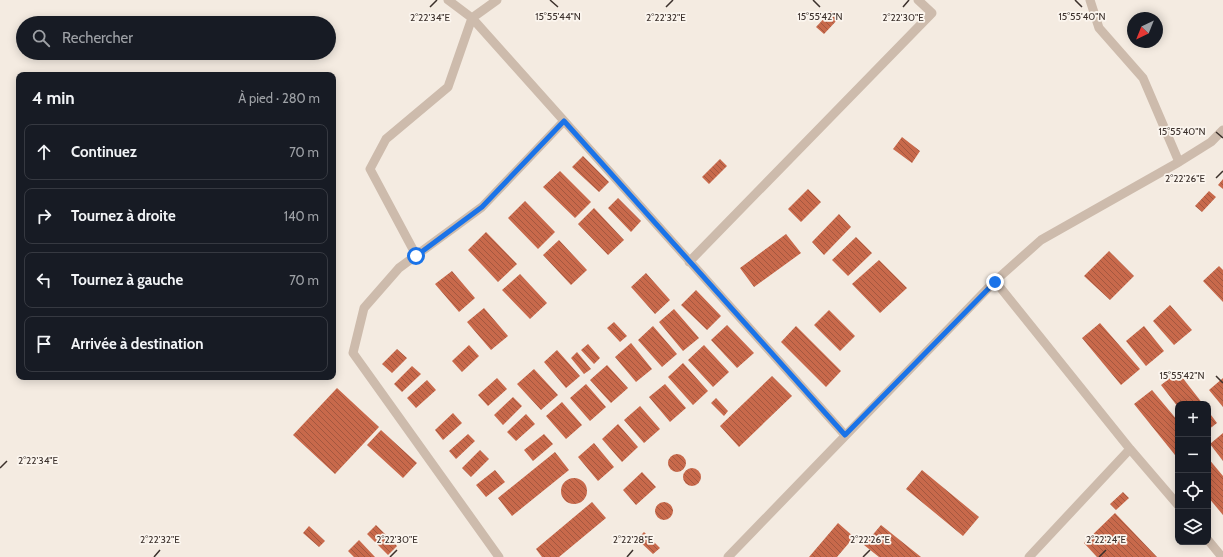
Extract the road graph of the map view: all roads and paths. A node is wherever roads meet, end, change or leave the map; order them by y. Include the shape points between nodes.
1 (448, 0) edge
2 (496, 0) edge
3 (918, 0) edge
4 (1090, 0) edge
5 (472, 18) junction
6 (564, 121) junction
7 (1223, 130) edge
8 (1179, 162) junction
9 (416, 256) junction
10 (689, 262) junction
11 (995, 282) junction
12 (845, 435) junction
13 (1130, 450) junction
14 (1175, 502) edge
15 (1211, 544) edge
16 (499, 557) edge
17 (728, 557) edge
18 (1029, 557) edge
19 (1222, 557) edge

1 - 5 lane
2 - 5 lane
3 - 10 lane via 932,13
4 - 8 lane via 1099,28 1143,78
5 - 6 lane
5 - 9 lane via 448,87 386,139 370,169
6 - 9 lane via 482,207
6 - 10 lane
7 - 8 lane via 1211,142
8 - 11 lane via 1041,240
9 - 16 lane via 399,268 364,308 353,353
10 - 12 lane
11 - 12 lane
11 - 13 lane
12 - 17 lane
13 - 14 lane
13 - 18 lane
15 - 19 lane

